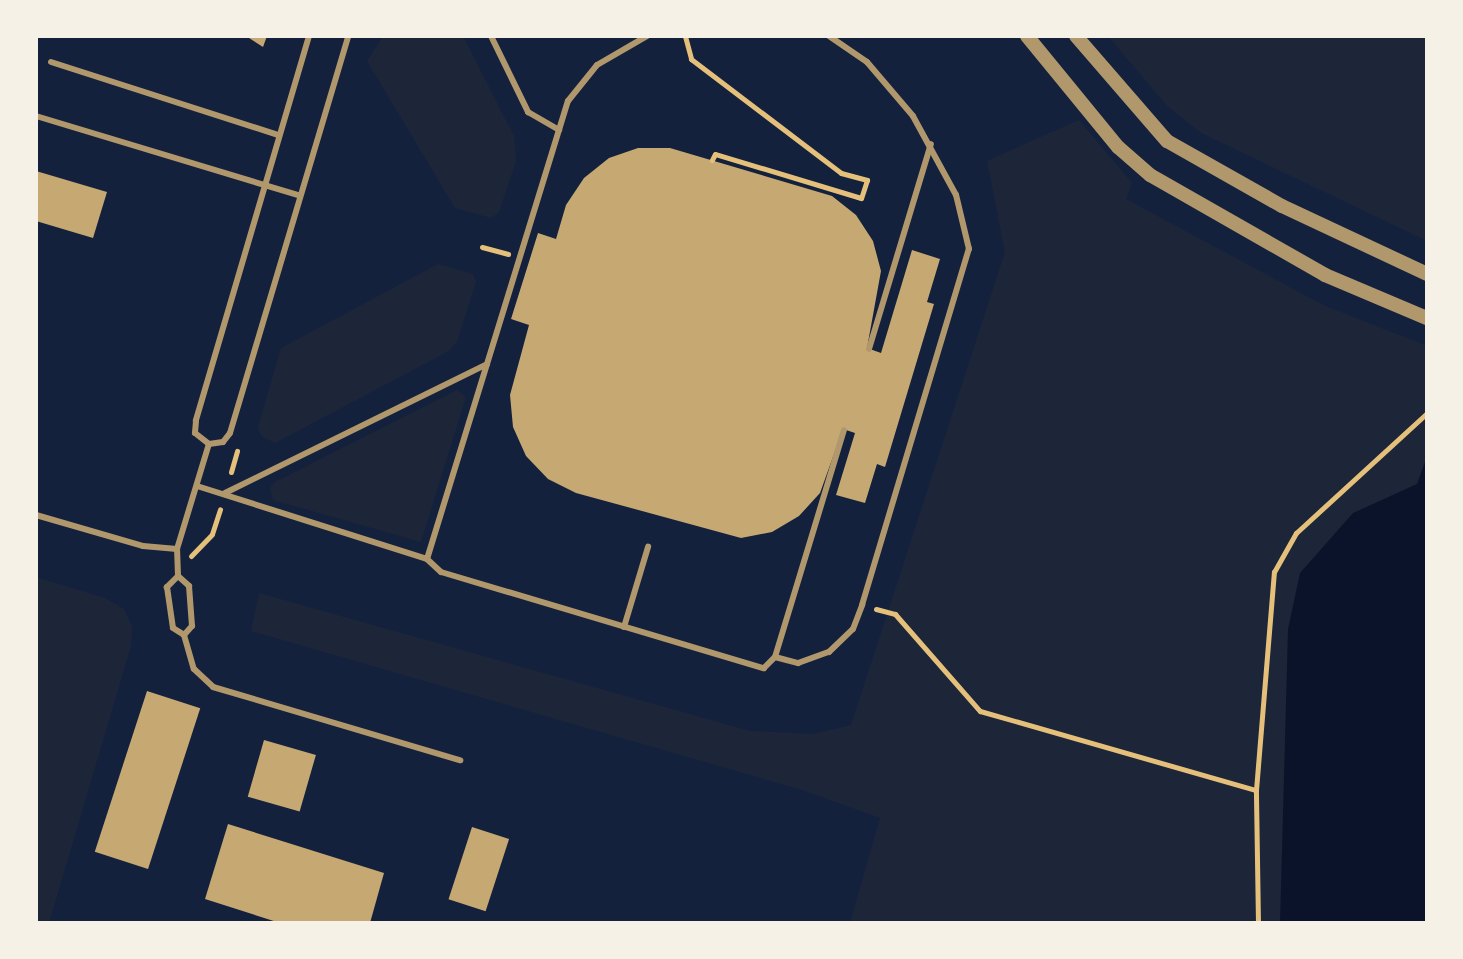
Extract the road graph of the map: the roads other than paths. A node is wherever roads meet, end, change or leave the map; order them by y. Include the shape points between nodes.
1 (309, 36) edge
2 (348, 36) edge
3 (491, 36) edge
4 (647, 36) edge
5 (829, 36) edge
6 (1027, 36) edge
7 (1076, 36) edge
8 (51, 62) dead end
9 (36, 116) edge
10 (559, 130) junction
11 (279, 135) junction
12 (931, 144) junction
13 (265, 185) junction
14 (298, 195) junction
15 (1427, 274) edge
16 (1427, 318) edge
17 (869, 349) dead end
18 (487, 364) junction
19 (844, 430) dead end
20 (209, 444) junction
21 (197, 486) junction
22 (225, 493) junction
23 (36, 515) edge
24 (648, 547) dead end
25 (177, 549) junction
26 (427, 559) junction
27 (178, 576) junction
28 (624, 627) junction
29 (184, 635) junction
30 (775, 657) junction
31 (460, 760) dead end

1 - 11 lane
2 - 14 lane
3 - 10 lane via 528,112
4 - 10 lane via 585,76 568,101
5 - 12 lane via 881,76
6 - 16 street via 1118,147 1150,175 1325,275
7 - 15 street via 1167,141 1282,206
8 - 11 lane
9 - 13 lane
10 - 18 lane
11 - 13 lane
12 - 17 lane
12 - 30 lane via 965,218 966,268 853,629 829,652 798,663
13 - 14 lane
13 - 20 lane via 196,421 195,433
14 - 20 lane via 230,433 223,442
18 - 22 lane
18 - 26 lane
19 - 30 lane
20 - 21 lane
21 - 22 lane
21 - 25 lane
22 - 26 lane
23 - 25 lane via 143,546
24 - 28 lane
25 - 27 lane
26 - 28 lane via 441,572
27 - 29 lane via 189,586 192,626
27 - 29 lane via 169,580 167,591 173,628
28 - 30 lane via 764,668
29 - 31 lane via 194,669 213,687

